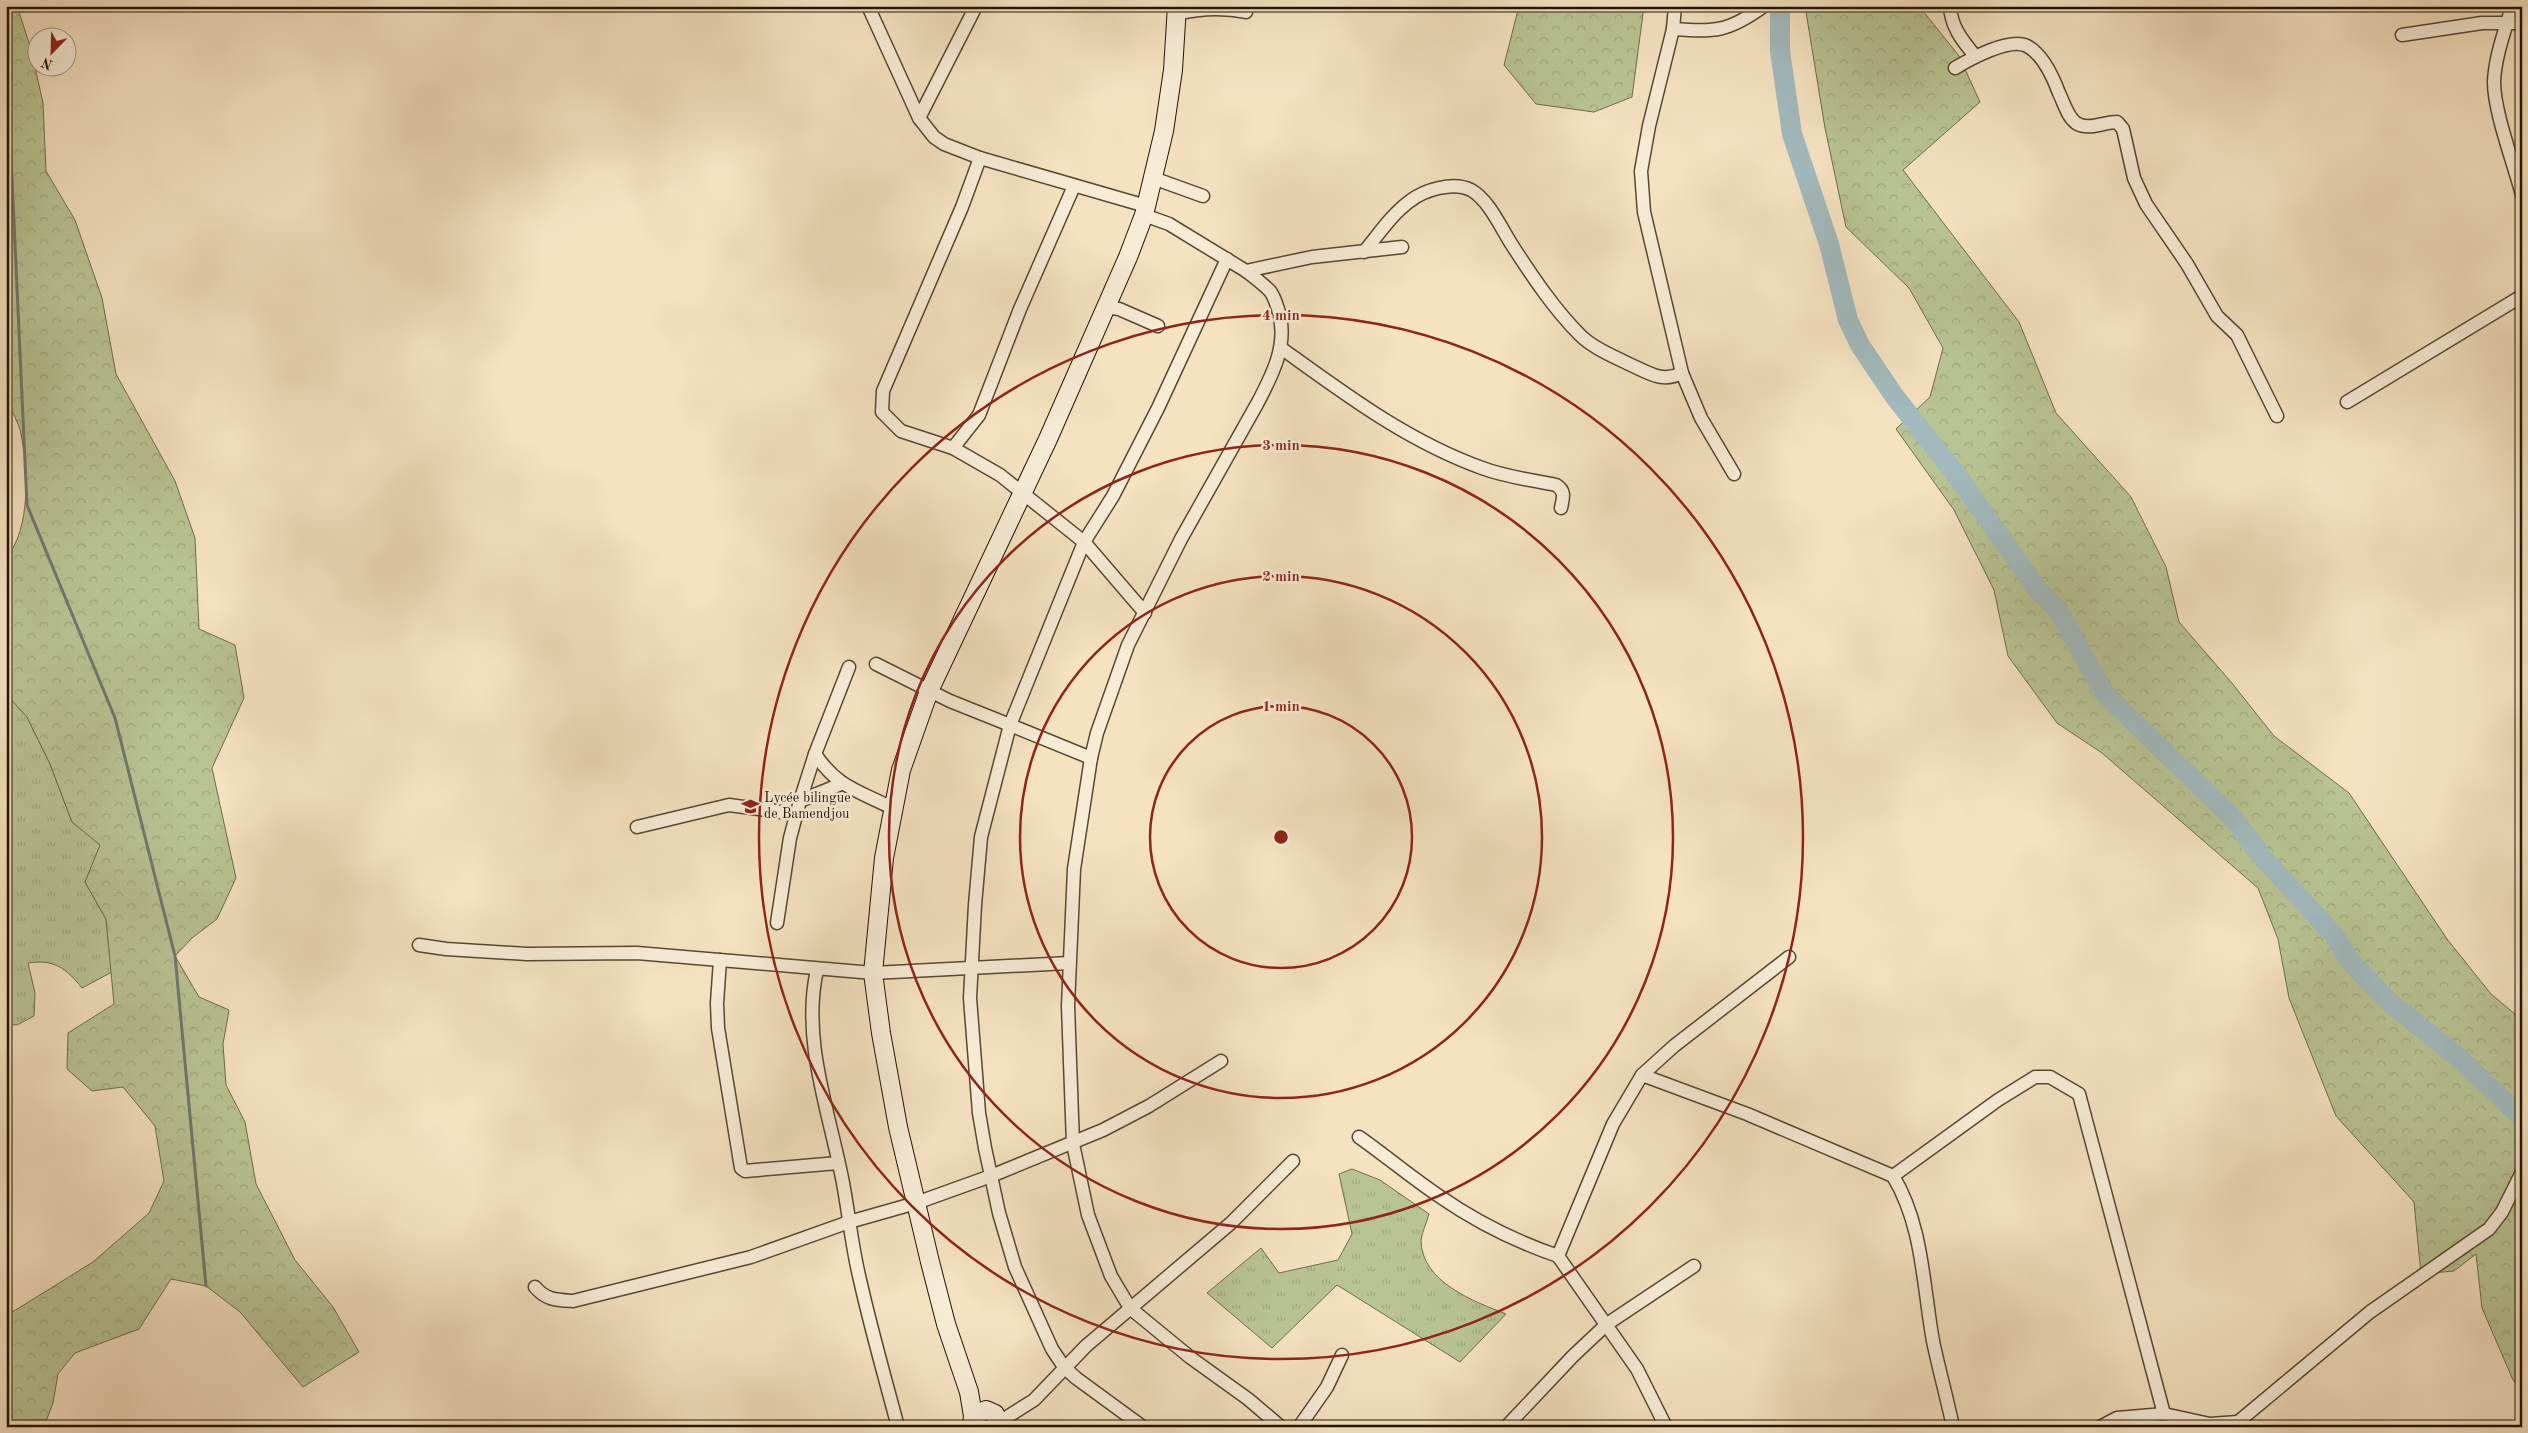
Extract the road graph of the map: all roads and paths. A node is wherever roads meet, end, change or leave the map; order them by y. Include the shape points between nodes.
1 (868, 6) edge
2 (976, 6) edge
3 (1675, 6) edge
4 (1764, 6) edge
5 (1950, 6) edge
6 (2512, 6) edge
7 (1177, 10) edge
8 (1246, 12) dead end
9 (2522, 22) edge
10 (2507, 23) junction
11 (1673, 29) junction
12 (2402, 35) dead end
13 (1975, 56) junction
14 (1955, 68) dead end
15 (919, 118) junction
16 (980, 158) junction
17 (1153, 178) junction
18 (1074, 186) junction
19 (1203, 196) dead end
20 (2522, 196) edge
21 (1145, 210) junction
22 (1402, 247) dead end
23 (1364, 252) junction
24 (1227, 259) junction
25 (1246, 271) junction
26 (2522, 296) edge
27 (1106, 306) junction
28 (1158, 326) dead end
29 (1281, 348) junction
30 (1682, 373) junction
31 (2346, 402) dead end
32 (2277, 416) dead end
33 (953, 448) junction
34 (1734, 474) dead end
35 (1022, 493) junction
36 (1561, 508) dead end
37 (1084, 542) junction
38 (1144, 613) junction
39 (876, 664) dead end
40 (849, 667) dead end
41 (929, 690) junction
42 (1010, 725) junction
43 (815, 754) junction
44 (1091, 758) junction
45 (841, 784) junction
46 (800, 801) junction
47 (892, 808) junction
48 (795, 814) junction
49 (637, 827) dead end
50 (777, 923) dead end
51 (419, 945) dead end
52 (1789, 957) dead end
53 (720, 960) junction
54 (1069, 964) junction
55 (972, 967) junction
56 (817, 970) junction
57 (873, 973) junction
58 (1221, 1061) dead end
59 (1642, 1075) junction
60 (1359, 1137) dead end
61 (1073, 1144) junction
62 (1293, 1161) dead end
63 (838, 1163) junction
64 (2522, 1172) edge
65 (991, 1176) junction
66 (1893, 1176) junction
67 (916, 1203) junction
68 (849, 1222) junction
69 (1558, 1256) junction
70 (1694, 1266) dead end
71 (535, 1287) dead end
72 (1130, 1308) junction
73 (1607, 1324) junction
74 (1342, 1355) dead end
75 (1064, 1368) junction
76 (2164, 1414) junction
77 (973, 1421) edge
78 (2236, 1424) edge
79 (999, 1425) edge
80 (898, 1427) edge
81 (1143, 1427) edge
82 (1280, 1427) edge
83 (1299, 1427) edge
84 (1506, 1427) edge
85 (1666, 1427) edge
86 (1953, 1427) edge
87 (2100, 1427) edge

1 - 15 street
2 - 15 street
3 - 11 street
4 - 11 street via 1728,27 1709,32
5 - 13 street via 1951,21
6 - 10 street
7 - 8 street via 1227,8
7 - 17 main road via 1173,70
9 - 10 street
10 - 12 street via 2482,23
10 - 20 street via 2494,82 2499,114
11 - 30 street via 1641,171 1644,212
13 - 14 street
13 - 32 street via 2008,45 2025,44 2036,52 2054,80 2069,115 2077,123 2089,127 2117,122 2123,129 2134,178 2146,204 2217,316 2237,335
15 - 16 street via 944,144
16 - 18 street
16 - 33 street via 881,401 882,412 901,431
17 - 19 street
17 - 21 main road
18 - 21 street
18 - 33 street via 1020,309 979,415
21 - 24 street
21 - 27 main road
22 - 23 street
23 - 25 street via 1312,257
23 - 30 street via 1410,200 1433,189 1453,186 1470,190 1483,201 1526,267 1582,336 1611,355 1659,378 1671,378
24 - 25 street
24 - 37 street via 1158,408 1113,496
25 - 29 street via 1271,292 1276,302 1282,323
26 - 31 street
27 - 28 street
27 - 35 main road
29 - 36 street via 1376,416 1425,444 1484,469 1562,489
29 - 38 street via 1257,404 1193,515
30 - 34 street via 1701,418
33 - 35 street via 1000,475
35 - 37 street
35 - 41 main road
37 - 38 street
37 - 42 street
38 - 44 street via 1118,669
39 - 41 street
40 - 43 street
41 - 42 street via 950,702
41 - 47 main road via 901,770
42 - 44 street
42 - 55 street via 981,837
43 - 45 street
43 - 46 street
44 - 54 street via 1074,869
45 - 46 street
45 - 47 street
46 - 48 street
47 - 57 main road
48 - 49 street via 729,805
48 - 50 street
51 - 53 street via 497,952 637,953
52 - 59 street via 1674,1046
53 - 56 street
53 - 63 street via 718,1028 741,1168 745,1171
54 - 55 street
54 - 61 street
55 - 57 street
55 - 65 street via 970,998 976,1086
56 - 57 street
56 - 63 street via 812,991 812,1022
57 - 67 main road via 881,1033
58 - 61 street via 1149,1106
59 - 66 street via 1747,1114
59 - 69 street via 1613,1124
60 - 69 street via 1439,1196 1534,1248
61 - 65 street
61 - 72 street via 1088,1215 1111,1276
62 - 72 street via 1231,1223
63 - 68 street
64 - 78 street via 2502,1212 2489,1229 2370,1312
65 - 67 street
65 - 75 street via 1015,1267 1035,1315
66 - 76 street via 2035,1077 2050,1077 2079,1094
66 - 86 street via 1904,1193 1912,1221 1923,1269 1933,1341
67 - 68 street
67 - 77 main road via 946,1324 969,1392
68 - 71 street via 750,1258 573,1301 552,1300
68 - 80 street via 860,1279
69 - 73 street
70 - 73 street
72 - 75 street
72 - 82 street
73 - 84 street
73 - 85 street via 1637,1369
74 - 83 street via 1327,1387
75 - 79 street via 1034,1400
75 - 81 street
76 - 78 street via 2210,1424
76 - 87 street via 2117,1418
77 - 79 main road via 995,1414

